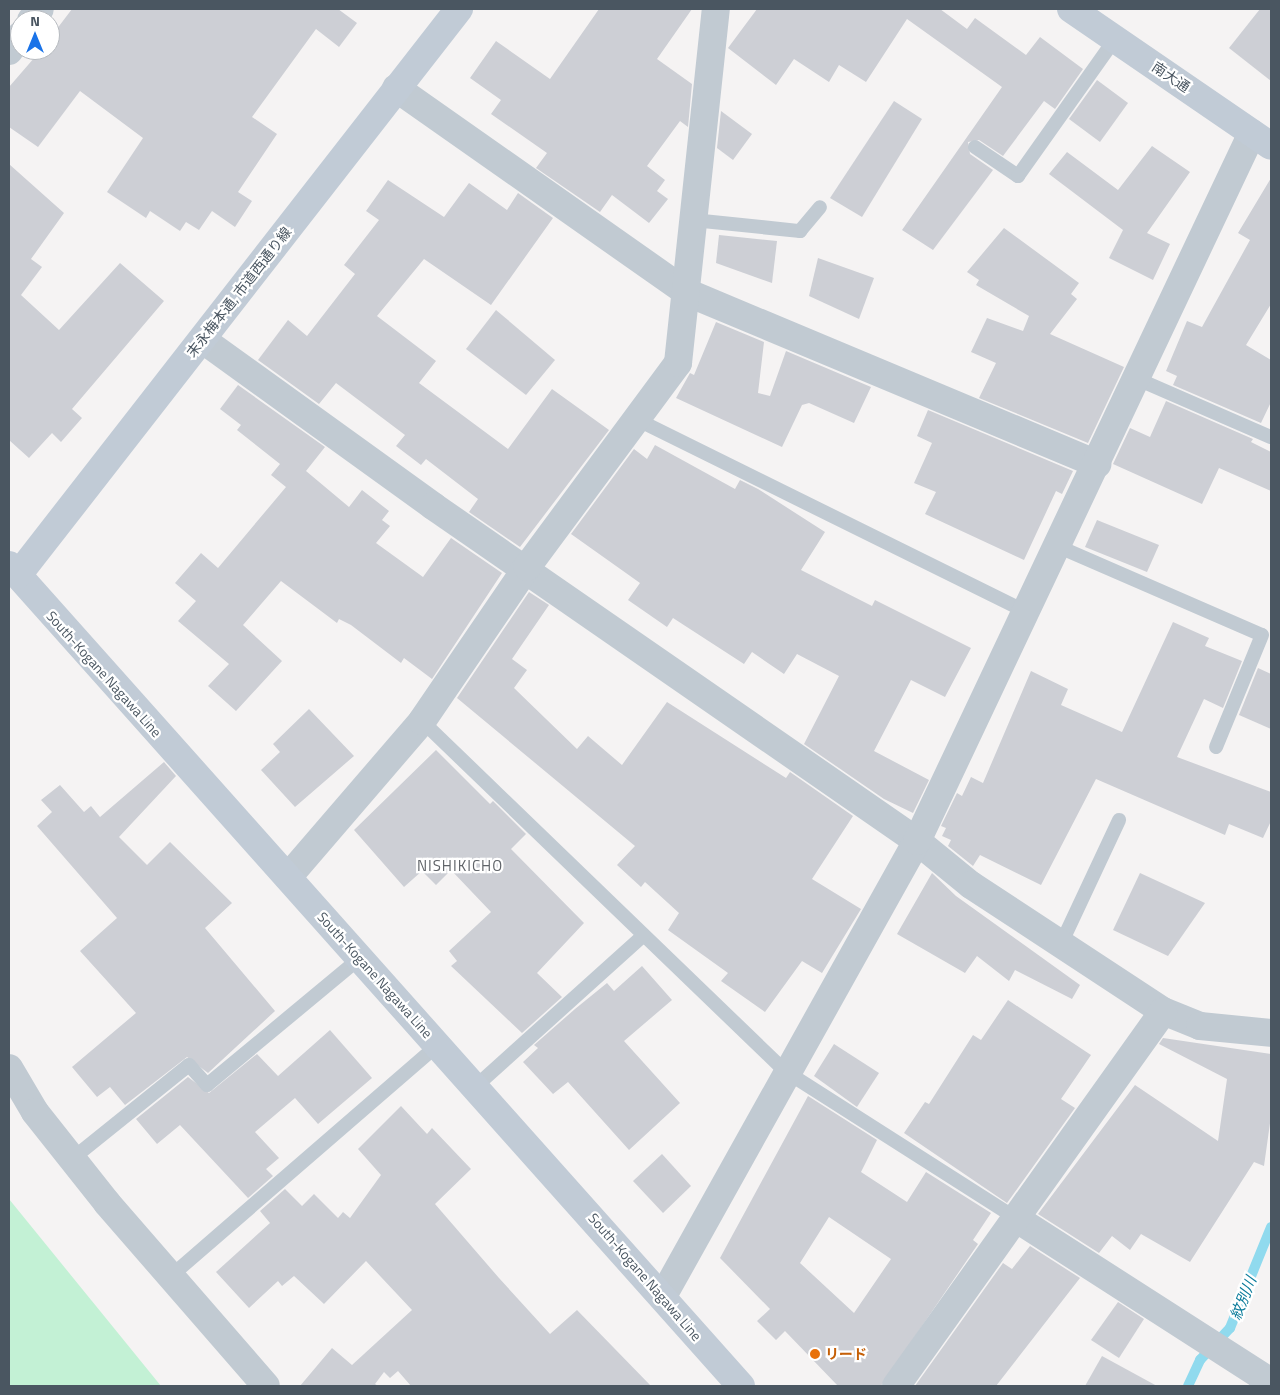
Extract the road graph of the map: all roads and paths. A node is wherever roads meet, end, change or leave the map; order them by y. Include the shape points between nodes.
1 (459, 9) edge
2 (716, 9) edge
3 (1071, 9) edge
4 (1115, 39) junction
5 (396, 88) junction
6 (1262, 140) edge
7 (975, 147) dead end
8 (820, 207) dead end
9 (693, 220) junction
10 (686, 292) junction
11 (203, 340) junction
12 (1135, 378) junction
13 (636, 419) junction
14 (1271, 437) edge
15 (1097, 464) junction
16 (1057, 546) junction
17 (528, 567) junction
18 (12, 576) edge
19 (1026, 612) junction
20 (422, 721) junction
21 (1216, 747) dead end
22 (1119, 820) dead end
23 (917, 841) junction
24 (288, 878) junction
25 (644, 935) junction
26 (1061, 944) junction
27 (360, 958) junction
28 (1163, 1011) junction
29 (1271, 1033) edge
30 (438, 1045) junction
31 (9, 1068) edge
32 (785, 1071) junction
33 (475, 1087) junction
34 (72, 1159) junction
35 (1017, 1219) junction
36 (171, 1276) junction
37 (663, 1296) junction
38 (1271, 1382) edge
39 (266, 1386) edge
40 (741, 1386) edge
41 (896, 1386) edge

1 - 5 main road, 末永梅本通, 市道西通り線
2 - 9 street
3 - 4 main road, 南大通
4 - 6 main road, 南大通
4 - 7 lane via 1018,176
5 - 10 street
5 - 11 main road, 末永梅本通, 市道西通り線
6 - 12 street
8 - 9 lane via 800,231
9 - 10 street
10 - 13 street via 678,363
10 - 15 street
11 - 17 street via 433,506
11 - 18 main road, 末永梅本通, 市道西通り線
12 - 14 lane
12 - 15 street
13 - 17 street
13 - 19 lane
15 - 16 street
16 - 19 street
16 - 21 lane via 1262,635
17 - 20 street
17 - 23 street
18 - 24 main road, South-Kogane Nagawa Line
19 - 23 street
20 - 24 street
20 - 25 lane
22 - 26 lane
23 - 26 street via 971,885
23 - 32 street
24 - 27 main road, South-Kogane Nagawa Line
25 - 32 lane
25 - 33 lane
26 - 28 street
27 - 30 main road, South-Kogane Nagawa Line
27 - 34 lane via 207,1085 189,1065
28 - 29 street via 1200,1026
28 - 35 street
30 - 33 main road, South-Kogane Nagawa Line
30 - 36 lane
31 - 34 street via 35,1112
32 - 35 lane
32 - 37 street
33 - 37 main road, South-Kogane Nagawa Line
34 - 36 street
35 - 38 street
35 - 41 street
36 - 39 street
37 - 40 main road, South-Kogane Nagawa Line

